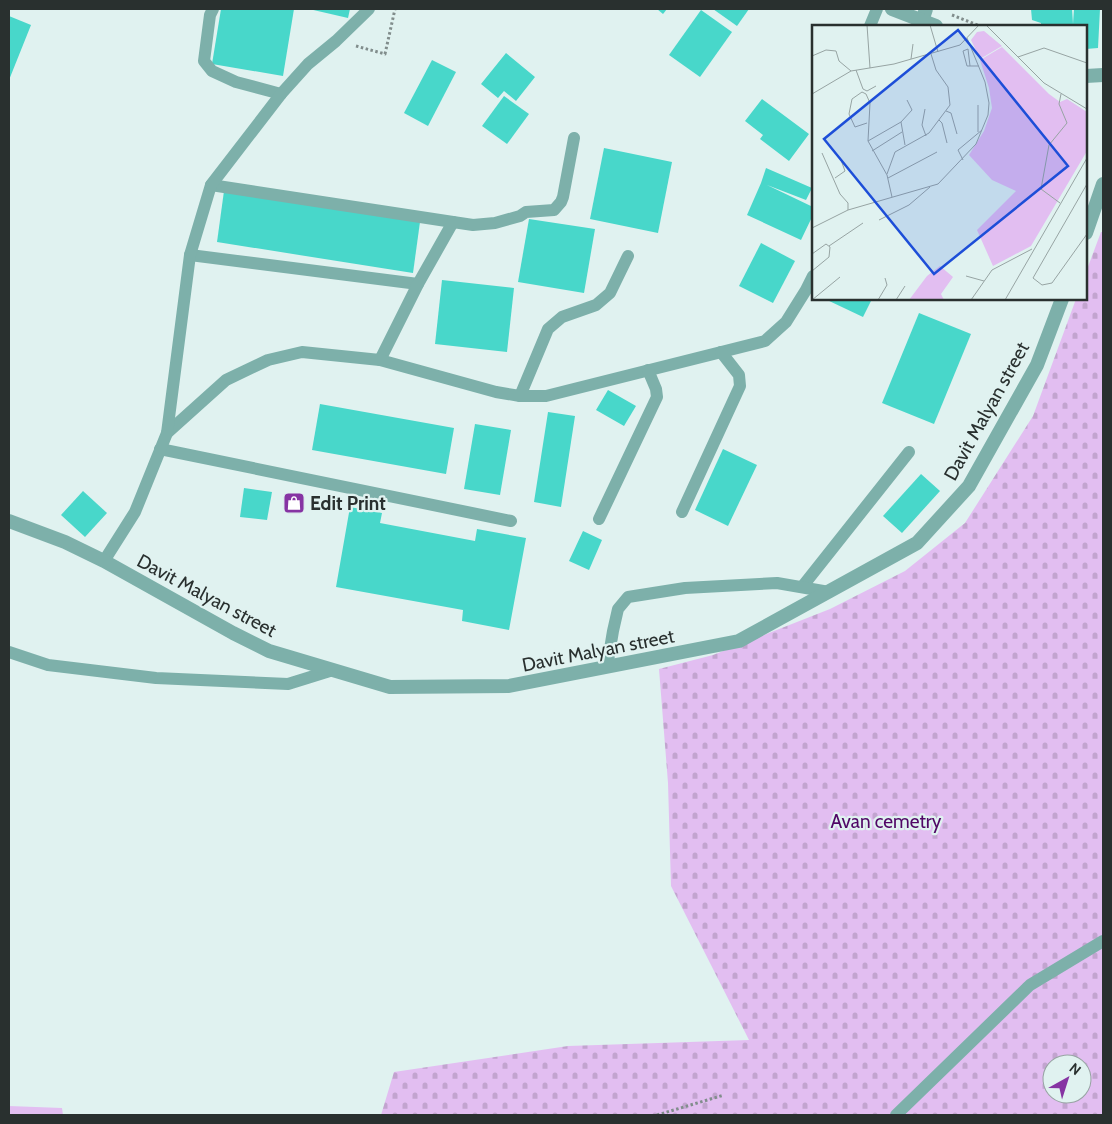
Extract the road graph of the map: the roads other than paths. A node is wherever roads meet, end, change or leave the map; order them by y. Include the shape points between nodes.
1 (212, 9) edge
2 (369, 9) edge
3 (877, 9) edge
4 (892, 9) edge
5 (924, 15) edge
6 (870, 25) edge
7 (935, 25) edge
8 (1103, 76) edge
9 (1087, 77) edge
10 (281, 94) junction
11 (574, 138) dead end
12 (1103, 184) edge
13 (211, 185) junction
14 (453, 222) junction
15 (1087, 230) edge
16 (190, 255) junction
17 (628, 256) dead end
18 (812, 278) edge
19 (418, 284) junction
20 (1062, 300) edge
21 (721, 352) junction
22 (380, 360) junction
23 (648, 370) junction
24 (520, 396) junction
25 (167, 433) junction
26 (160, 449) junction
27 (908, 452) dead end
28 (682, 512) dead end
29 (599, 519) dead end
30 (9, 521) edge
31 (510, 521) dead end
32 (104, 561) junction
33 (802, 587) junction
34 (829, 592) junction
35 (9, 652) edge
36 (607, 667) junction
37 (334, 670) junction
38 (1103, 941) edge
39 (896, 1115) edge

1 - 10 lane via 204,61 212,71 236,82
2 - 10 lane via 308,64
3 - 6 lane
4 - 5 street
5 - 7 street
8 - 9 street
10 - 13 lane
11 - 14 lane via 563,197 554,210 526,212 495,224
12 - 15 street
13 - 14 lane
13 - 16 lane
14 - 19 lane
16 - 19 lane
16 - 25 lane
17 - 24 lane via 610,293 596,305 562,317 548,329
18 - 21 lane via 786,322 765,341
19 - 22 lane
20 - 34 street, Davit Malyan street via 1037,365 970,486 917,543
21 - 23 lane
21 - 28 lane via 739,375 740,386
22 - 24 lane
22 - 25 lane via 302,352 268,360 226,380
23 - 24 lane via 546,396
23 - 29 lane via 657,397
25 - 26 lane
26 - 31 lane
26 - 32 lane via 135,512
27 - 33 lane
30 - 32 street, Davit Malyan street
32 - 37 street, Davit Malyan street via 269,651
33 - 34 lane
33 - 36 lane via 768,583 685,588 628,597 618,609
34 - 36 street, Davit Malyan street via 739,641
35 - 37 lane via 48,665 156,678 288,684
36 - 37 street, Davit Malyan street via 510,686 390,687
38 - 39 lane via 1030,985

